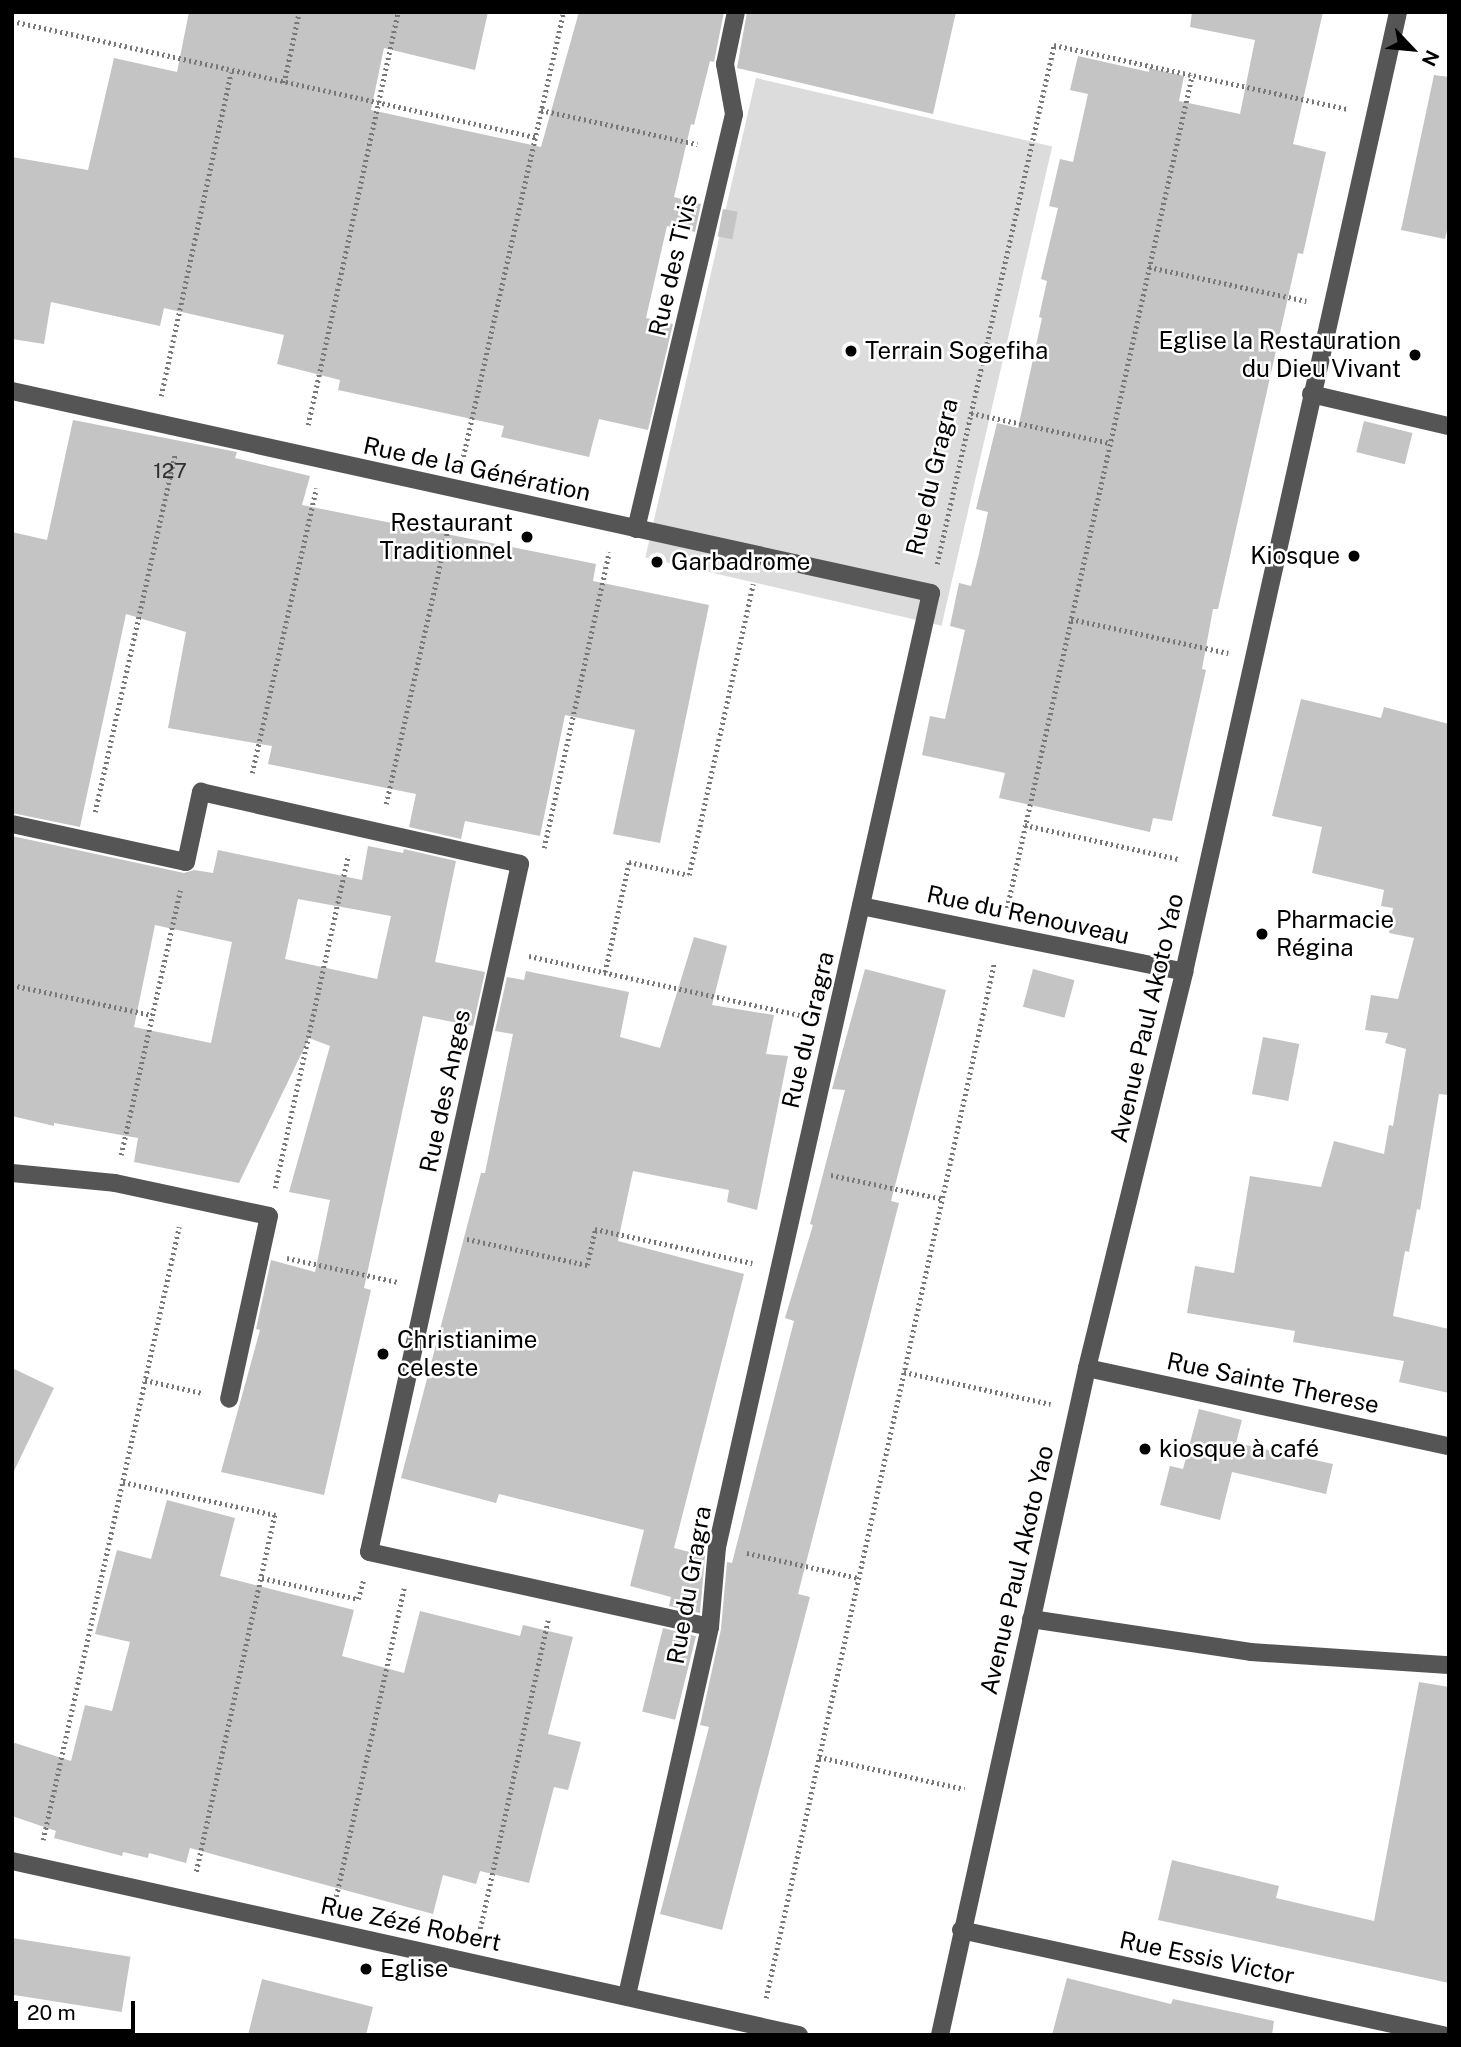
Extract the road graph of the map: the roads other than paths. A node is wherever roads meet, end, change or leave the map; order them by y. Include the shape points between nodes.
1 (736, 12) edge
2 (1398, 12) edge
3 (12, 391) edge
4 (1311, 394) junction
5 (1449, 426) edge
6 (636, 528) junction
7 (931, 593) joint
8 (12, 824) edge
9 (861, 906) junction
10 (1184, 972) junction
11 (12, 1173) edge
12 (1087, 1368) junction
13 (229, 1399) road end
14 (1449, 1446) edge
15 (1031, 1619) junction
16 (710, 1627) junction
17 (1449, 1665) edge
18 (12, 1861) edge
19 (961, 1930) junction
20 (627, 1996) junction
21 (799, 2035) edge
22 (940, 2035) edge
23 (1444, 2035) edge

1 - 6 street, Rue des Tivis via 725,64 734,114
2 - 4 street, Avenue Paul Akoto Yao
3 - 6 street, Rue de la Génération
4 - 5 street
4 - 10 street, Avenue Paul Akoto Yao
6 - 7 street, Rue de la Génération
7 - 9 street, Rue du Gragra
8 - 16 street, Rue des Anges via 186,862 201,792 520,864 369,1552
9 - 10 street, Rue du Renouveau
9 - 16 street, Rue du Gragra via 717,1547
10 - 12 street, Avenue Paul Akoto Yao
11 - 13 street via 115,1183 269,1216
12 - 14 street, Rue Sainte Therese
12 - 15 street, Avenue Paul Akoto Yao
15 - 17 street via 1251,1652
15 - 19 street, Avenue Paul Akoto Yao
16 - 20 street, Rue du Gragra
18 - 20 street, Rue Zézé Robert
19 - 22 street, Avenue Paul Akoto Yao
19 - 23 street, Rue Essis Victor
20 - 21 street, Rue Zézé Robert

